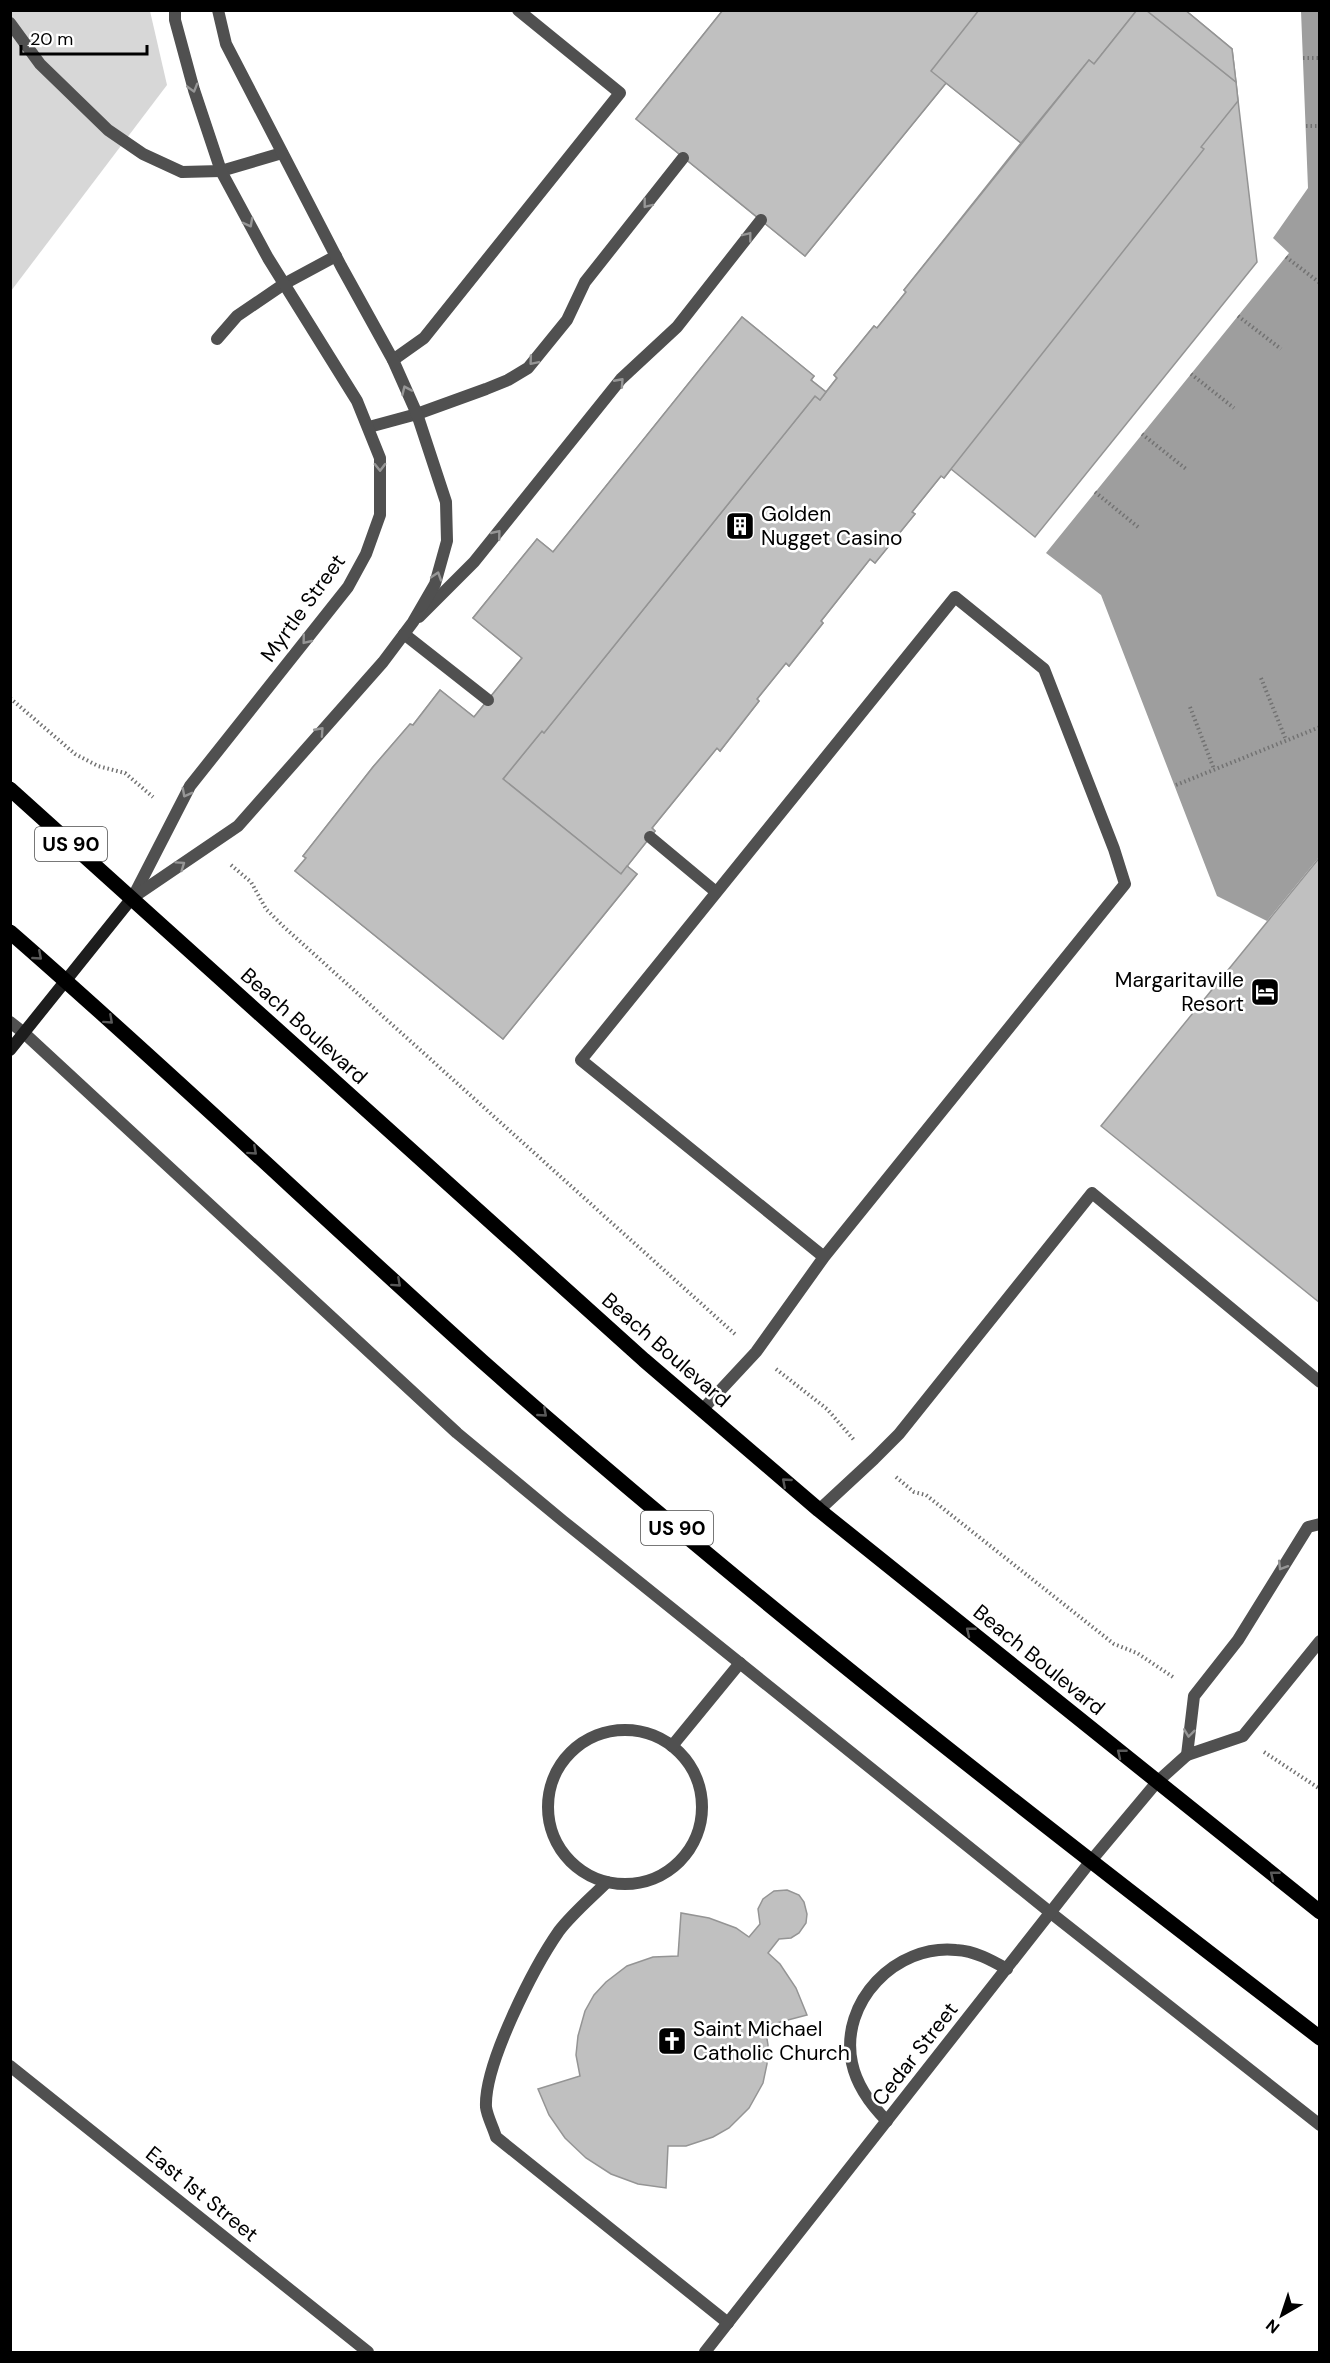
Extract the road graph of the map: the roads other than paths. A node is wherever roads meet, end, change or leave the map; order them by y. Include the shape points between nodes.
1 (175, 10) edge
2 (218, 10) edge
3 (518, 10) edge
4 (10, 23) edge
5 (282, 153) junction
6 (683, 158) dead end
7 (221, 171) junction
8 (761, 220) dead end
9 (336, 256) junction
10 (284, 284) junction
11 (217, 339) dead end
12 (393, 360) junction
13 (417, 414) junction
14 (369, 427) junction
15 (413, 622) junction
16 (404, 634) junction
17 (488, 700) dead end
18 (10, 789) edge
19 (650, 837) dead end
20 (716, 892) junction
21 (132, 898) junction
22 (10, 932) edge
23 (66, 980) junction
24 (10, 1022) edge
25 (24, 1034) junction
26 (10, 1050) edge
27 (824, 1257) junction
28 (1320, 1382) edge
29 (702, 1410) junction
30 (819, 1510) junction
31 (1320, 1524) edge
32 (1320, 1641) edge
33 (740, 1663) junction
34 (672, 1746) junction
35 (1187, 1755) junction
36 (1157, 1782) junction
37 (1090, 1862) junction
38 (607, 1882) junction
39 (1320, 1912) edge
40 (1051, 1913) junction
41 (1007, 1969) junction
42 (1320, 2038) edge
43 (10, 2066) edge
44 (887, 2121) junction
45 (1320, 2125) edge
46 (728, 2323) junction
47 (368, 2352) edge
48 (705, 2352) edge

1 -> 7 street, Myrtle Street via 194,90
2 - 5 street via 226,44
3 - 12 street via 620,93 424,338
4 - 7 street via 40,64 108,130 143,154 182,172
5 - 7 street
5 - 9 street
6 -> 13 street via 585,282 567,320 528,368 508,380
7 -> 10 street, Myrtle Street
15 -> 8 street via 474,562 621,379 677,327
9 - 10 street
9 - 12 street
10 - 11 street via 237,316
10 - 14 street, Myrtle Street
13 -> 12 street
13 - 14 street
15 -> 13 street via 435,584 447,541 446,502
14 -> 21 street, Myrtle Street via 380,458 380,515 366,554 348,587 190,786
15 - 16 street
16 - 17 street
21 -> 16 street via 238,826
18 - 21 main road, Beach Boulevard / US 90
19 - 20 street
20 - 27 street via 581,1060
20 - 27 street via 955,597 1044,669 1125,884
21 - 23 main road, Myrtle Street
21 - 29 main road, Beach Boulevard / US 90
22 -> 23 main road, US 90
23 - 25 main road, Myrtle Street
23 -> 37 main road, US 90 via 483,1361 687,1537
24 - 25 street
25 - 26 main road, Myrtle Street
25 - 33 street via 457,1433
27 - 29 street via 756,1352
28 - 30 street via 1092,1193 899,1434
30 -> 29 main road, Beach Boulevard / US 90
36 -> 30 main road, Beach Boulevard / US 90
31 -> 35 street via 1308,1527 1238,1640 1194,1696
32 - 35 street via 1243,1736
33 - 34 street
33 - 40 street
34 - 38 street via 689,1763 699,1784 703,1807 690,1851 653,1880 630,1885
34 - 38 street via 653,1735 630,1730 608,1732 586,1740 569,1754 556,1773 549,1795 552,1833 573,1865
35 - 36 street, Cedar Street
36 - 37 street, Cedar Street
39 -> 36 main road, Beach Boulevard / US 90
37 - 40 street, Cedar Street
37 - 42 main road, US 90
38 - 46 street via 560,1930 533,1973 487,2083 486,2109 496,2137
40 - 41 street, Cedar Street
40 - 45 street
41 - 44 street, Cedar Street
41 - 44 street via 974,1953 930,1950 904,1959 882,1974 865,1996 855,2017 851,2039 852,2062 859,2084 871,2105
43 - 47 street, East 1st Street
44 - 46 street, Cedar Street
46 - 48 street, Cedar Street

